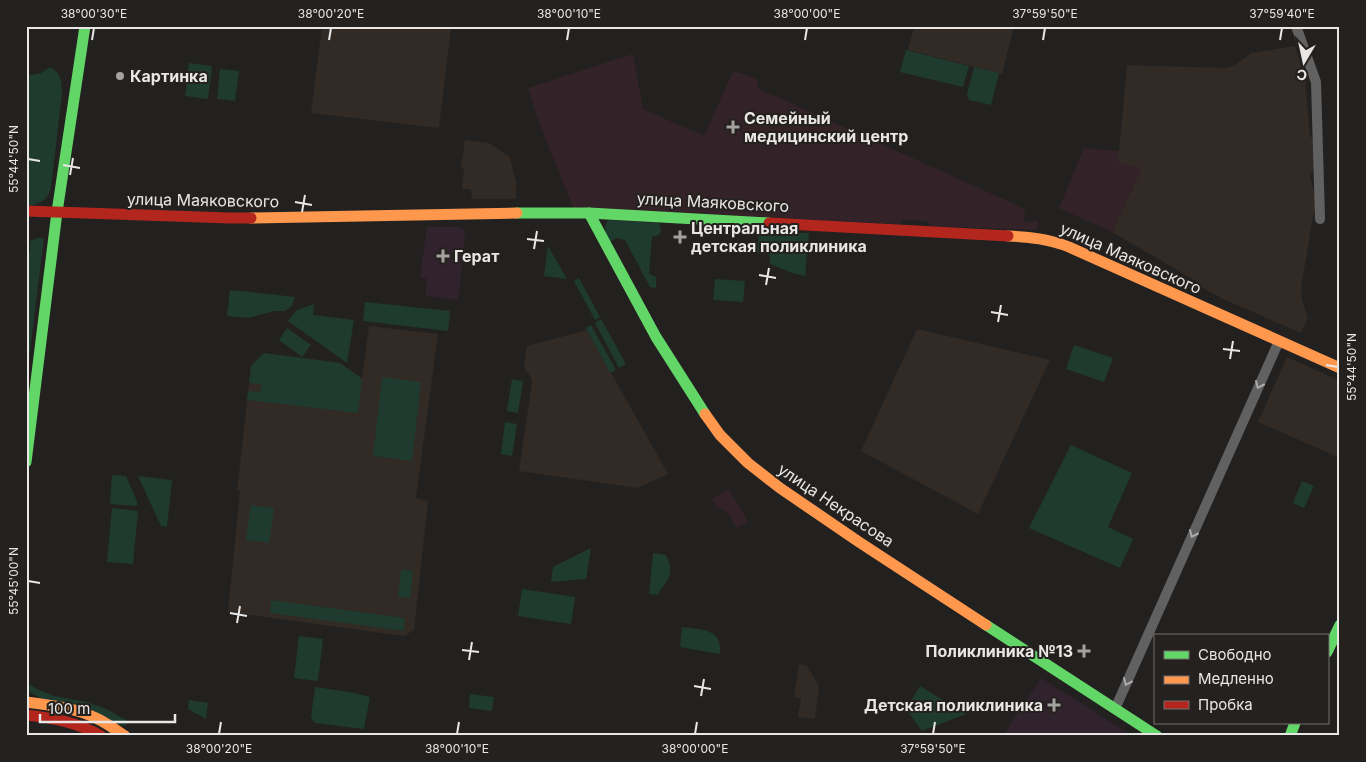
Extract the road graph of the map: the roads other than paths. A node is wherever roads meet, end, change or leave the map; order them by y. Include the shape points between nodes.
1 (84, 26) edge
2 (1296, 26) edge
3 (26, 211) edge
4 (57, 212) junction
5 (589, 213) junction
6 (1320, 219) dead end
7 (1279, 341) junction
8 (1340, 368) edge
9 (26, 462) edge
10 (1340, 624) edge
11 (1328, 650) edge
12 (26, 702) edge
13 (1115, 709) junction
14 (26, 715) edge
15 (1295, 724) edge
16 (101, 736) edge
17 (125, 736) edge
18 (1157, 736) edge
19 (1290, 736) edge

1 - 4 street
2 - 6 street via 1316,82
3 - 4 street, улица Маяковского
4 - 5 street, улица Маяковского via 230,218
4 - 9 street
5 - 7 street, улица Маяковского via 1034,237 1069,247
5 - 13 street, улица Некрасова via 656,337 699,408 748,463 859,542
7 - 8 street, улица Маяковского
7 -> 13 street
10 - 11 street
12 - 17 street via 79,711
13 - 18 street, улица Некрасова
14 - 16 street via 75,723
15 - 19 street

